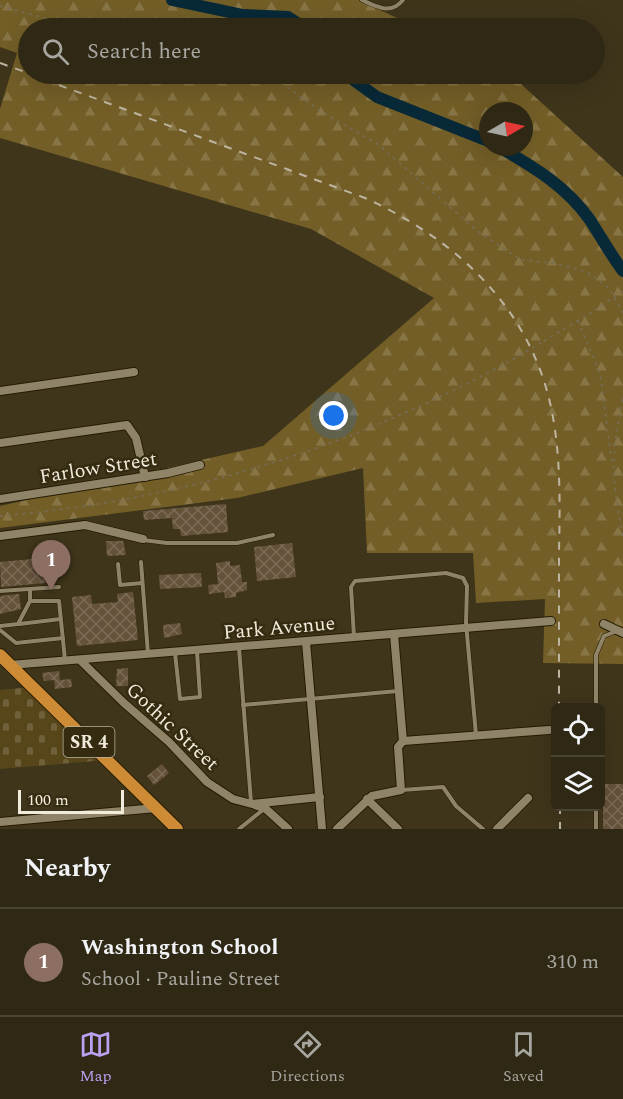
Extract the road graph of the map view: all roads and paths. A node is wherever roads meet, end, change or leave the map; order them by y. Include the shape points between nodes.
1 (362, 0) edge
2 (403, 0) edge
3 (0, 6) edge
4 (45, 18) edge
5 (283, 84) edge
6 (623, 291) edge
7 (623, 313) edge
8 (578, 321) junction
9 (134, 372) dead end
10 (0, 391) edge
11 (623, 399) edge
12 (0, 443) edge
13 (612, 462) junction
14 (201, 465) dead end
15 (145, 477) junction
16 (0, 499) edge
17 (0, 516) edge
18 (273, 535) dead end
19 (0, 536) edge
20 (623, 536) edge
21 (143, 539) joint
22 (141, 562) dead end
23 (118, 564) dead end
24 (142, 583) junction
25 (59, 587) dead end
26 (30, 589) junction
27 (0, 591) edge
28 (30, 601) junction
29 (61, 619) junction
30 (551, 621) dead end
31 (18, 624) junction
32 (604, 624) dead end
33 (0, 628) edge
34 (467, 628) junction
35 (622, 632) edge
36 (394, 634) junction
37 (63, 638) junction
38 (354, 638) junction
39 (306, 642) junction
40 (238, 647) junction
41 (197, 651) junction
42 (175, 652) junction
43 (0, 655) edge
44 (148, 655) junction
45 (80, 660) junction
46 (65, 661) junction
47 (10, 665) junction
48 (398, 691) junction
49 (311, 699) junction
50 (596, 703) edge
51 (243, 705) junction
52 (549, 730) dead end
53 (476, 735) junction
54 (403, 741) junction
55 (401, 790) junction
56 (320, 797) junction
57 (528, 798) dead end
58 (367, 799) junction
59 (252, 804) junction
60 (156, 808) junction
61 (265, 808) junction
62 (596, 811) edge
63 (0, 822) edge
64 (171, 827) edge
65 (239, 829) edge
66 (288, 829) edge
67 (322, 829) edge
68 (338, 829) edge
69 (397, 829) edge
70 (483, 829) edge
71 (497, 829) edge
72 (596, 829) edge

1 - 2 lane via 381,9 392,9
3 - 4 path
5 - 7 path via 318,110 379,145 476,230 521,260 587,272 609,288
6 - 8 path, bridge
8 - 13 path via 600,374
8 - 17 path, bridge via 447,395 266,467 153,495
9 - 10 street
11 - 13 path
12 - 15 street via 127,425 136,438
13 - 20 path
14 - 15 street, Farlow Street
15 - 16 street, Farlow Street
18 - 21 lane via 237,543
19 - 21 street via 85,525
22 - 24 lane
23 - 24 lane via 120,585
24 - 44 lane
25 - 26 lane
26 - 27 lane
26 - 28 lane
28 - 29 lane via 58,600
28 - 31 lane
29 - 31 lane
29 - 37 lane
30 - 34 street, Park Avenue
31 - 33 lane
32 - 35 street
33 - 37 lane via 16,643
34 - 36 street, Park Avenue
34 - 38 lane via 466,582 453,574 433,573 352,584
34 - 53 lane
35 - 50 lane via 604,636 597,649
36 - 38 street, Park Avenue
36 - 48 street
37 - 46 lane
38 - 39 street, Park Avenue
39 - 40 street, Park Avenue
39 - 49 street
40 - 41 street, Park Avenue
40 - 51 lane
41 - 42 street, Park Avenue
41 - 42 lane via 200,698 180,699
42 - 44 street, Park Avenue
43 - 47 main road, SR 4
44 - 45 street, Park Avenue
45 - 46 street, Park Avenue
45 - 59 street, Gothic Street via 207,782 233,799
46 - 47 street, Park Avenue
47 - 60 main road, SR 4
48 - 49 lane
48 - 54 street
49 - 51 lane
49 - 56 street
51 - 59 lane
52 - 53 street
53 - 54 street
54 - 55 street via 398,747
55 - 58 street
55 - 70 lane via 443,787 456,806
56 - 59 street, Gothic Street
56 - 67 street
57 - 71 street
58 - 68 street
58 - 69 street
59 - 61 street, Gothic Street
60 - 63 street
60 - 64 main road, SR 4
61 - 65 lane
61 - 66 street, Gothic Street
62 - 72 lane

